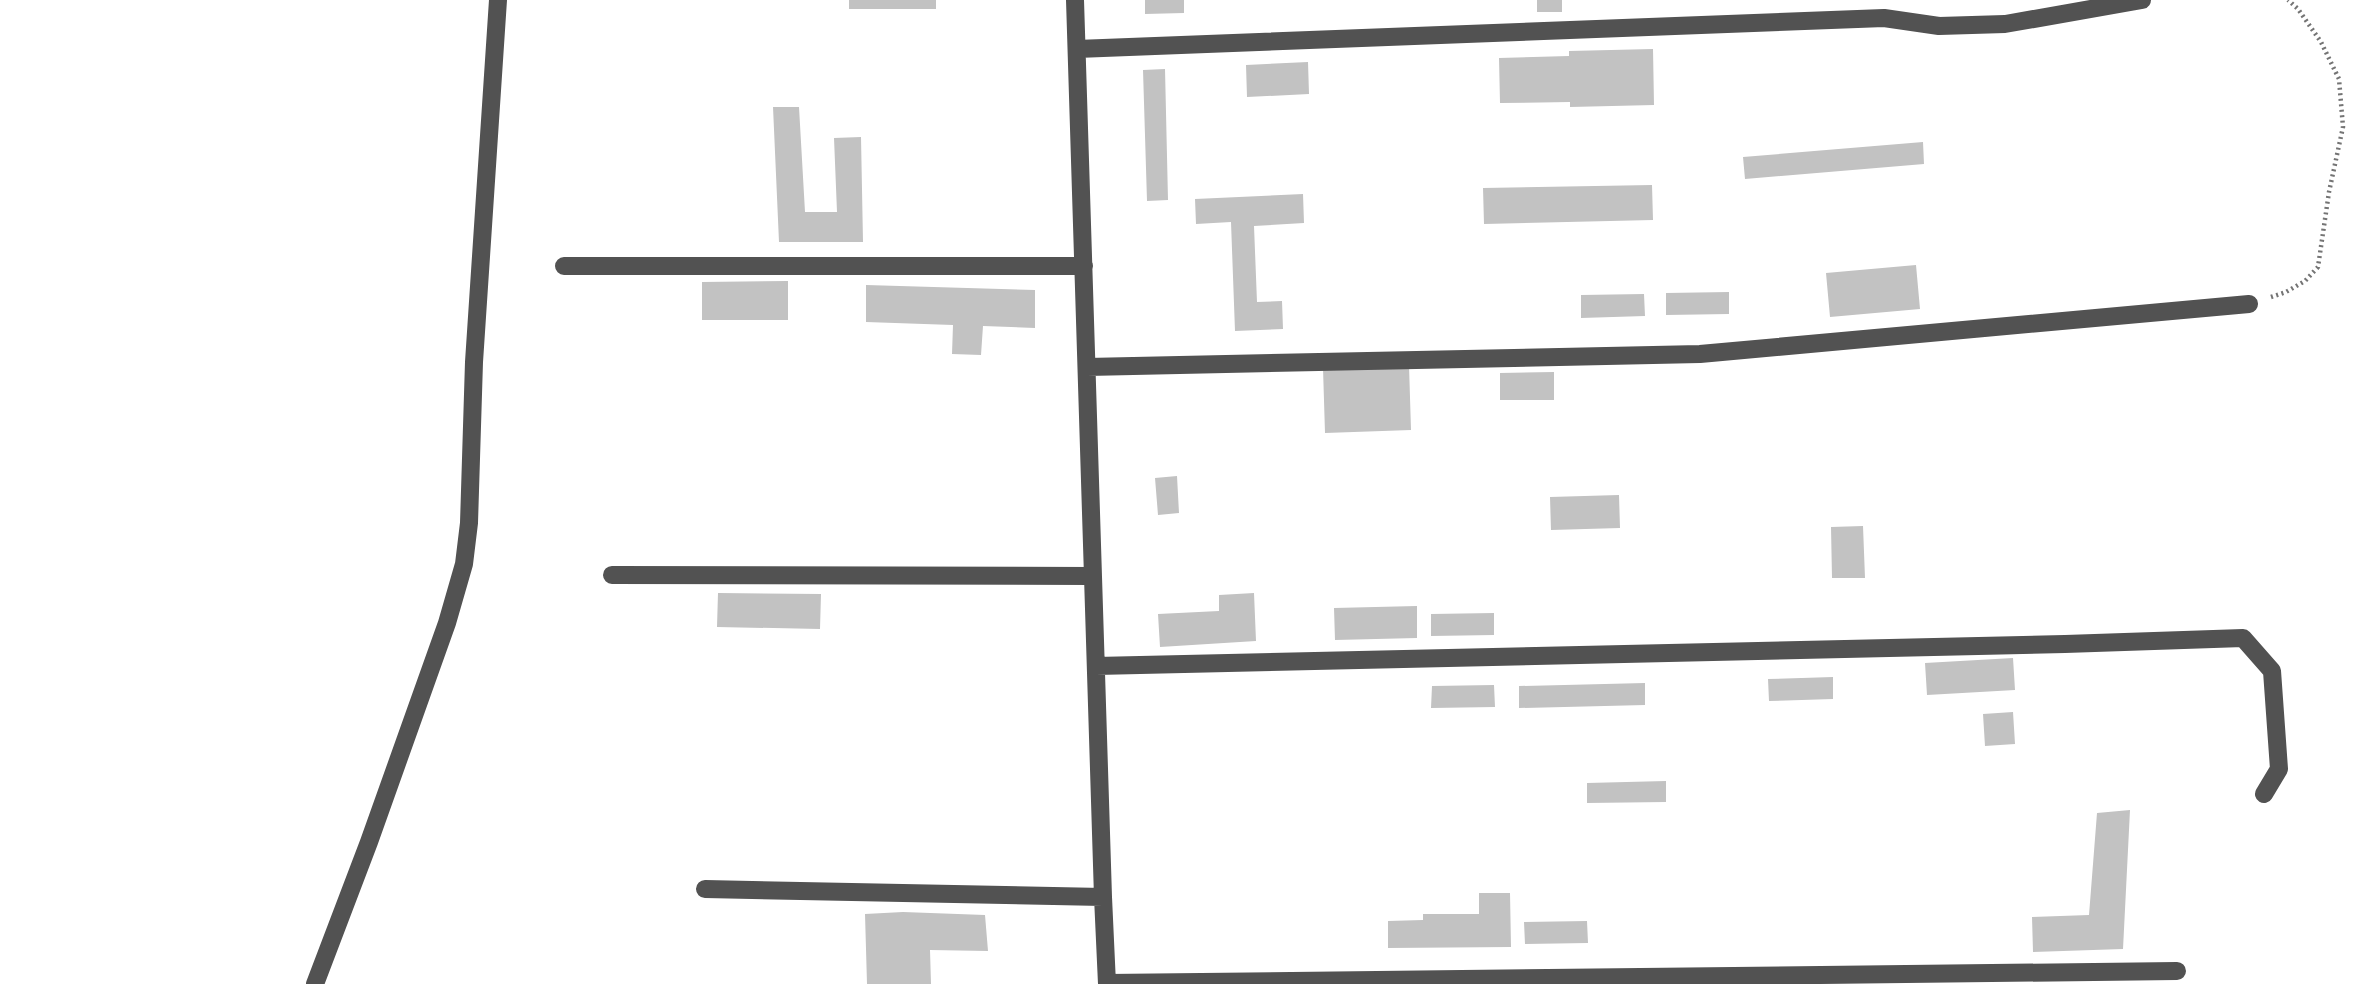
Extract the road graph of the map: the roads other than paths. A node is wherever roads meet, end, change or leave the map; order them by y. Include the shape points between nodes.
1 (498, 0) edge
2 (1075, 0) edge
3 (2142, 0) edge
4 (1077, 49) junction
5 (564, 266) dead end
6 (1084, 266) junction
7 (2249, 304) road end
8 (1087, 367) junction
9 (612, 575) dead end
10 (1093, 576) junction
11 (1096, 666) junction
12 (2263, 794) dead end
13 (705, 889) dead end
14 (1103, 897) junction
15 (2176, 971) dead end
16 (1107, 983) edge
17 (315, 984) edge

1 - 17 street via 464,564 379,816
2 - 4 street
3 - 4 street via 2005,24 1939,26 1884,18
4 - 6 street
5 - 6 street
6 - 8 street
7 - 8 street via 1700,354
8 - 10 street
9 - 10 street
10 - 11 street
11 - 12 street via 2243,638 2272,671 2279,769
11 - 14 street
13 - 14 street
14 - 16 street
15 - 16 street

